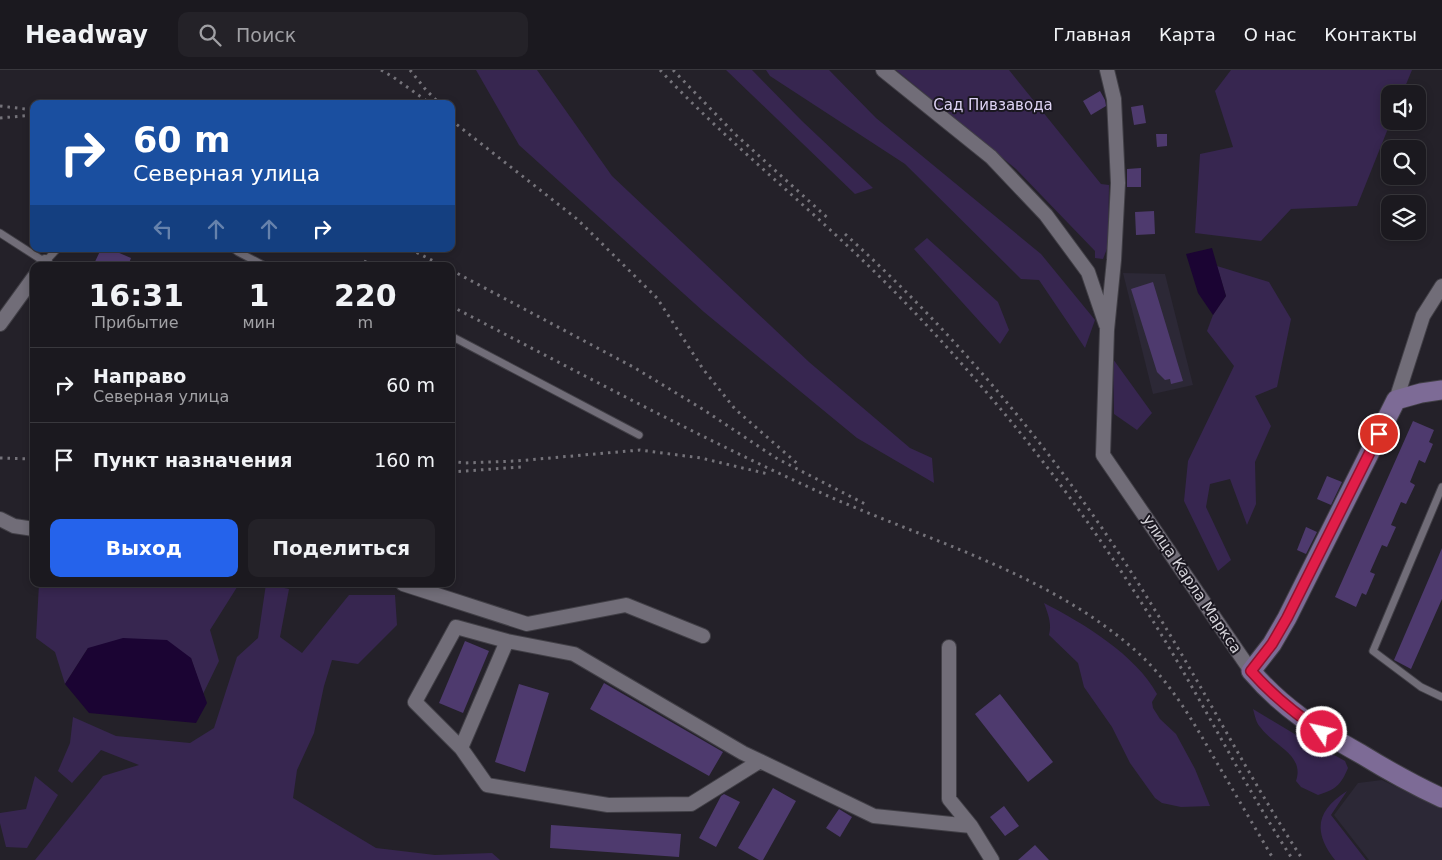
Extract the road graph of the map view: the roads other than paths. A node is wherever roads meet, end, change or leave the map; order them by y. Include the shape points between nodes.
1 (883, 70) edge
2 (1107, 70) edge
3 (0, 233) edge
4 (54, 252) edge
5 (238, 252) edge
6 (40, 262) edge
7 (45, 262) edge
8 (257, 262) edge
9 (30, 283) edge
10 (1442, 286) edge
11 (0, 324) edge
12 (1107, 330) junction
13 (455, 338) edge
14 (1442, 390) edge
15 (1396, 400) junction
16 (639, 435) dead end
17 (1442, 487) edge
18 (0, 520) edge
19 (30, 528) edge
20 (413, 587) edge
21 (703, 636) dead end
22 (507, 641) junction
23 (949, 647) dead end
24 (1251, 671) junction
25 (1442, 697) edge
26 (461, 748) junction
27 (760, 761) junction
28 (1442, 798) edge
29 (971, 826) junction
30 (992, 860) edge

1 - 12 street via 991,157 1046,215 1088,272
2 - 12 street via 1114,99 1118,183
3 - 6 lane
4 - 7 lane
5 - 8 lane
9 - 11 street
10 - 15 street via 1423,316
12 - 24 street, улица Карла Маркса via 1103,456
13 - 16 lane
14 - 15 street
15 - 24 street via 1287,618
17 - 25 lane via 1372,651 1421,687
18 - 19 street
20 - 21 street via 527,624 626,605
22 - 26 street
22 - 26 street via 456,627 414,702
22 - 27 street via 574,654
23 - 29 street via 949,799
24 - 28 street, улица Карла Маркса via 1268,691 1322,732
26 - 27 street via 487,785 608,805 692,804
27 - 29 street via 874,816
29 - 30 street

